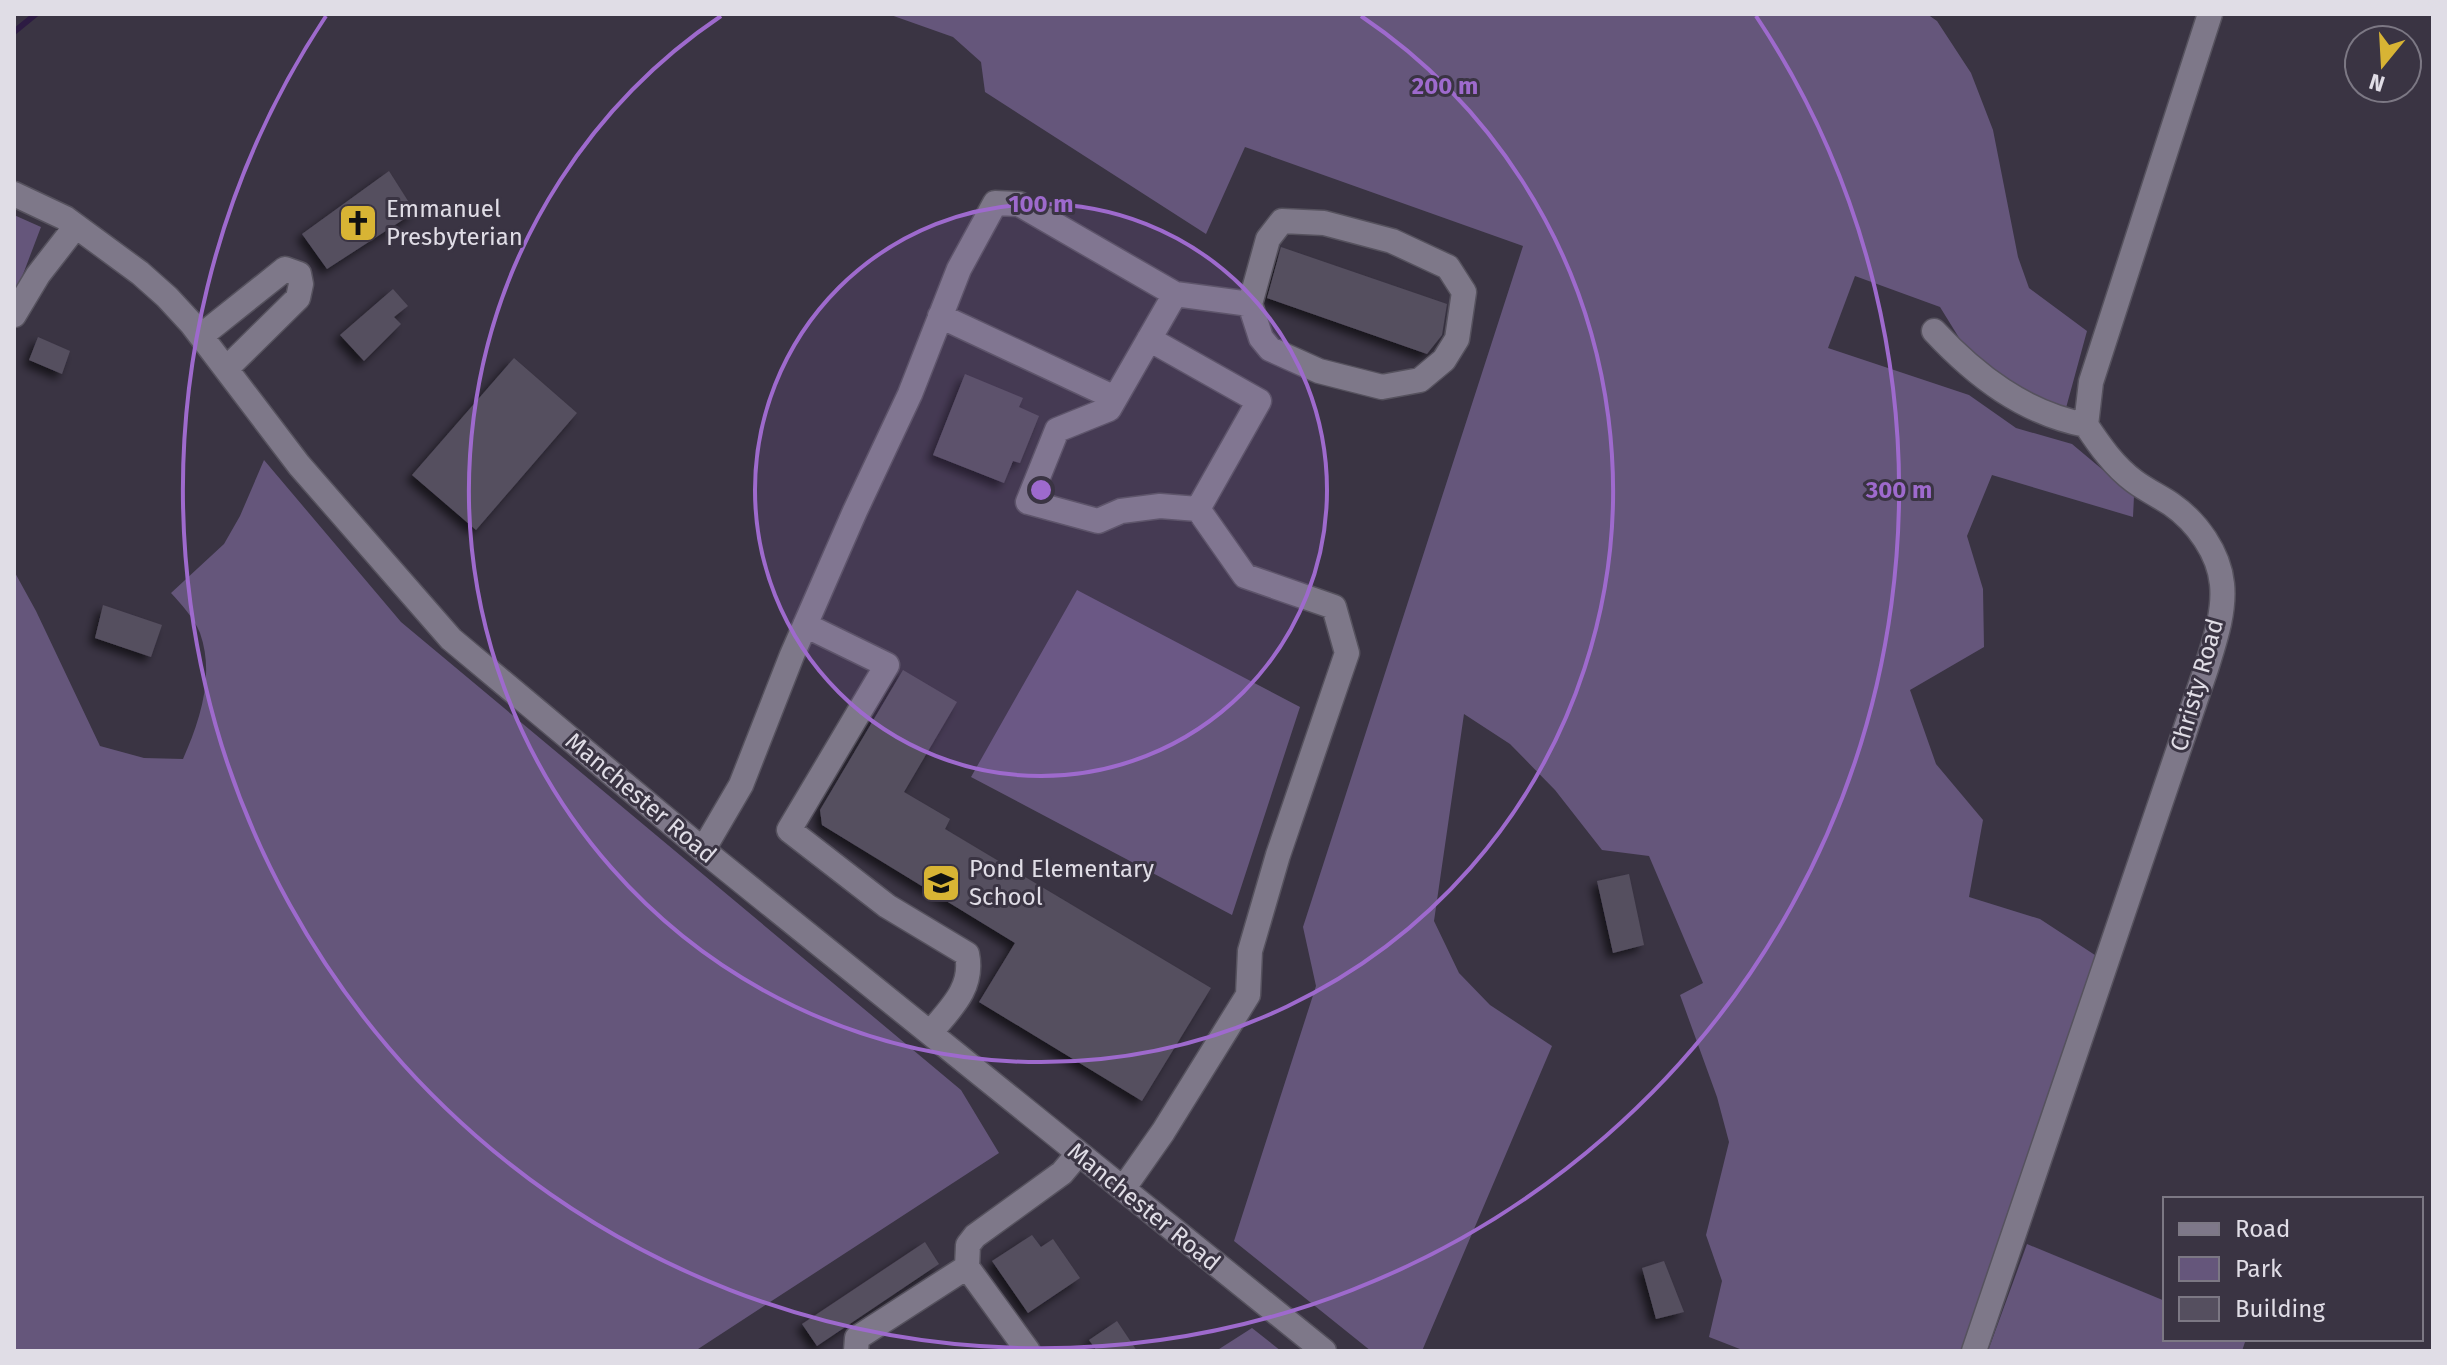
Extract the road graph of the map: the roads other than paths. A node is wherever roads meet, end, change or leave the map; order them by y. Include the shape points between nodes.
1 (2210, 14) edge
2 (14, 194) edge
3 (76, 226) junction
4 (1175, 294) junction
5 (1250, 304) junction
6 (14, 315) edge
7 (940, 316) junction
8 (1934, 331) dead end
9 (201, 336) junction
10 (1149, 339) junction
11 (226, 369) junction
12 (1115, 398) junction
13 (2086, 425) junction
14 (1198, 509) junction
15 (805, 625) junction
16 (703, 850) junction
17 (930, 1033) junction
18 (1078, 1154) junction
19 (1123, 1189) junction
20 (967, 1267) junction
21 (856, 1351) edge
22 (1028, 1351) edge
23 (1324, 1351) edge
24 (1974, 1351) edge

1 - 13 street via 2091,382
2 - 3 street, Manchester Road
3 - 6 street
3 - 9 street, Manchester Road via 140,273
4 - 5 street
4 - 7 street via 1019,204 995,203
4 - 10 street
5 - 5 street via 1270,349 1319,371 1382,387 1420,380 1444,360 1457,339 1464,292 1448,267 1392,241 1324,223 1282,221 1268,239
7 - 12 street
7 - 15 street
8 - 13 street via 1994,385 2038,411
9 - 11 street, Manchester Road
9 - 11 street via 285,269 299,274 298,298
10 - 12 street
10 - 14 street via 1259,401
11 - 16 street, Manchester Road via 299,465 451,639
12 - 14 street via 1109,409 1057,430 1028,502 1098,521 1121,511 1160,506
13 - 24 street, Christy Road via 2132,480 2174,506 2201,533 2220,573 2218,625
14 - 19 street via 1245,576 1334,607 1347,653 1250,951 1248,995
15 - 16 street via 741,785
15 - 17 street via 887,665 789,830 887,906 967,954 967,983
16 - 17 street, Manchester Road
17 - 18 street, Manchester Road
18 - 19 street, Manchester Road
18 - 20 street via 1062,1173 975,1236 968,1245
19 - 23 street, Manchester Road
20 - 21 street via 857,1338
20 - 22 street

